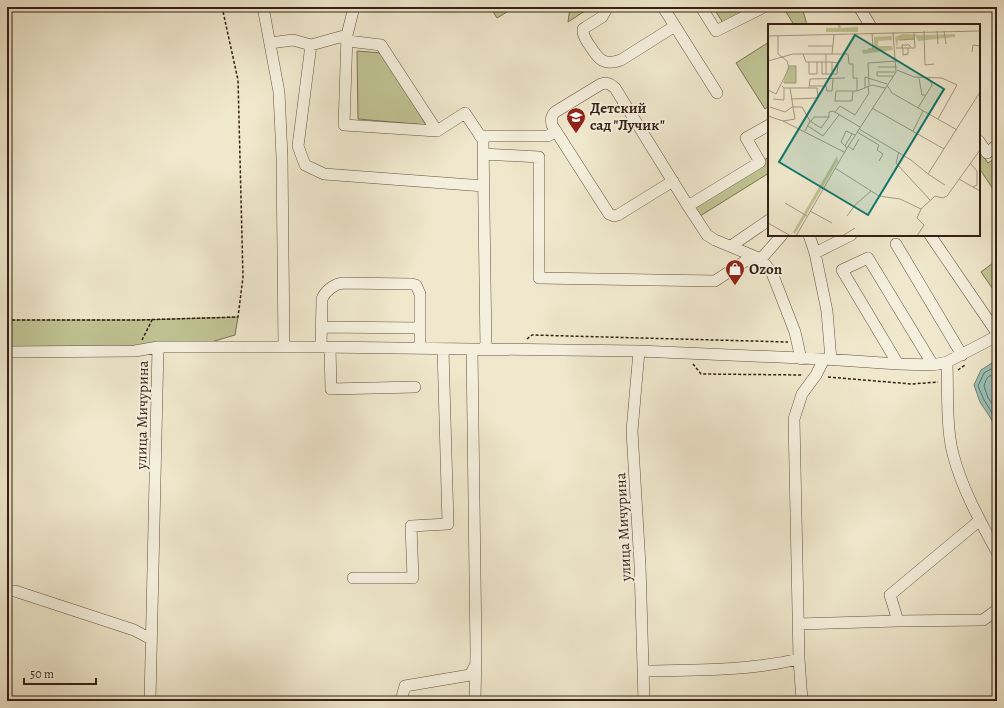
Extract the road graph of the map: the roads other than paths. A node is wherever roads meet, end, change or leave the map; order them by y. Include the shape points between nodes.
1 (263, 7) edge
2 (354, 7) edge
3 (604, 7) edge
4 (663, 7) edge
5 (701, 7) edge
6 (764, 7) edge
7 (859, 7) edge
8 (869, 24) edge
9 (675, 26) junction
10 (347, 38) junction
11 (270, 43) junction
12 (311, 45) junction
13 (717, 93) dead end
14 (768, 126) edge
15 (437, 130) junction
16 (556, 131) junction
17 (480, 136) junction
18 (980, 142) edge
19 (997, 145) edge
20 (483, 154) junction
21 (673, 181) junction
22 (484, 186) junction
23 (688, 206) junction
24 (768, 221) edge
25 (781, 236) edge
26 (809, 236) edge
27 (849, 236) edge
28 (931, 236) edge
29 (896, 244) dead end
30 (731, 246) junction
31 (815, 253) junction
32 (757, 257) junction
33 (321, 327) junction
34 (420, 328) junction
35 (997, 334) edge
36 (158, 347) junction
37 (284, 347) junction
38 (326, 347) junction
39 (420, 348) junction
40 (443, 348) junction
41 (472, 349) junction
42 (486, 349) junction
43 (639, 351) junction
44 (7, 352) edge
45 (962, 355) junction
46 (801, 359) junction
47 (828, 360) junction
48 (947, 362) junction
49 (898, 364) junction
50 (933, 365) junction
51 (415, 387) dead end
52 (980, 520) junction
53 (997, 552) edge
54 (353, 578) dead end
55 (7, 591) edge
56 (997, 610) edge
57 (898, 621) junction
58 (798, 624) junction
59 (151, 639) junction
60 (799, 659) junction
61 (475, 665) junction
62 (644, 671) junction
63 (150, 701) edge
64 (401, 701) edge
65 (475, 701) edge
66 (644, 701) edge
67 (802, 701) edge

1 - 11 street
2 - 10 street
3 - 9 street via 605,14 583,29 583,32 599,60 606,63 620,60
4 - 9 street
5 - 6 street via 716,31
7 - 8 street
9 - 13 street
10 - 12 street
10 - 15 street via 380,45
10 - 15 street via 344,125
11 - 12 street via 293,40
11 - 37 street via 279,92 282,157
12 - 22 street via 298,146 305,165 324,174
14 - 23 street via 746,138 760,162
15 - 17 street via 465,113
16 - 17 street via 548,136
16 - 21 street via 605,211 611,216 618,215
16 - 21 street via 551,120 555,112 601,84 610,84 615,88
17 - 20 street via 483,140
18 - 19 street via 987,152
20 - 22 street
20 - 32 street via 539,157 539,278 715,281
21 - 23 street
22 - 42 street
23 - 30 street via 707,235
24 - 30 street
25 - 32 street
26 - 31 street
27 - 31 street
28 - 35 street
29 - 45 street
30 - 32 street
31 - 47 street via 827,311
32 - 46 street via 772,273 795,332
33 - 34 street
33 - 34 street via 323,296 336,285 351,283 416,285 420,294
33 - 38 street
34 - 39 street
35 - 45 street, улица Мичурина
36 - 37 street, улица Мичурина
36 - 44 street via 136,351
36 - 59 street, улица Мичурина
37 - 38 street, улица Мичурина
38 - 39 street, улица Мичурина
38 - 51 street via 331,389
39 - 40 street, улица Мичурина
40 - 41 street, улица Мичурина
40 - 54 street via 448,524 411,526 413,578
41 - 42 street, улица Мичурина
41 - 61 street
42 - 43 street, улица Мичурина
43 - 46 street, улица Мичурина
43 - 62 street, улица Мичурина via 632,431
45 - 48 street, улица Мичурина
46 - 47 street, улица Мичурина
47 - 49 street, улица Мичурина
47 - 58 street via 802,394 794,418
48 - 50 street, улица Мичурина
48 - 52 street via 953,454
49 - 50 street, улица Мичурина
49 - 50 street via 842,270 868,258
52 - 53 street
52 - 57 street via 890,595
55 - 59 street via 15,591 134,630
56 - 57 street via 983,620
57 - 58 street
58 - 60 street
59 - 63 street, улица Мичурина
60 - 62 street via 722,670
60 - 67 street
61 - 64 street via 470,675 405,686
61 - 65 street
62 - 66 street, улица Мичурина

